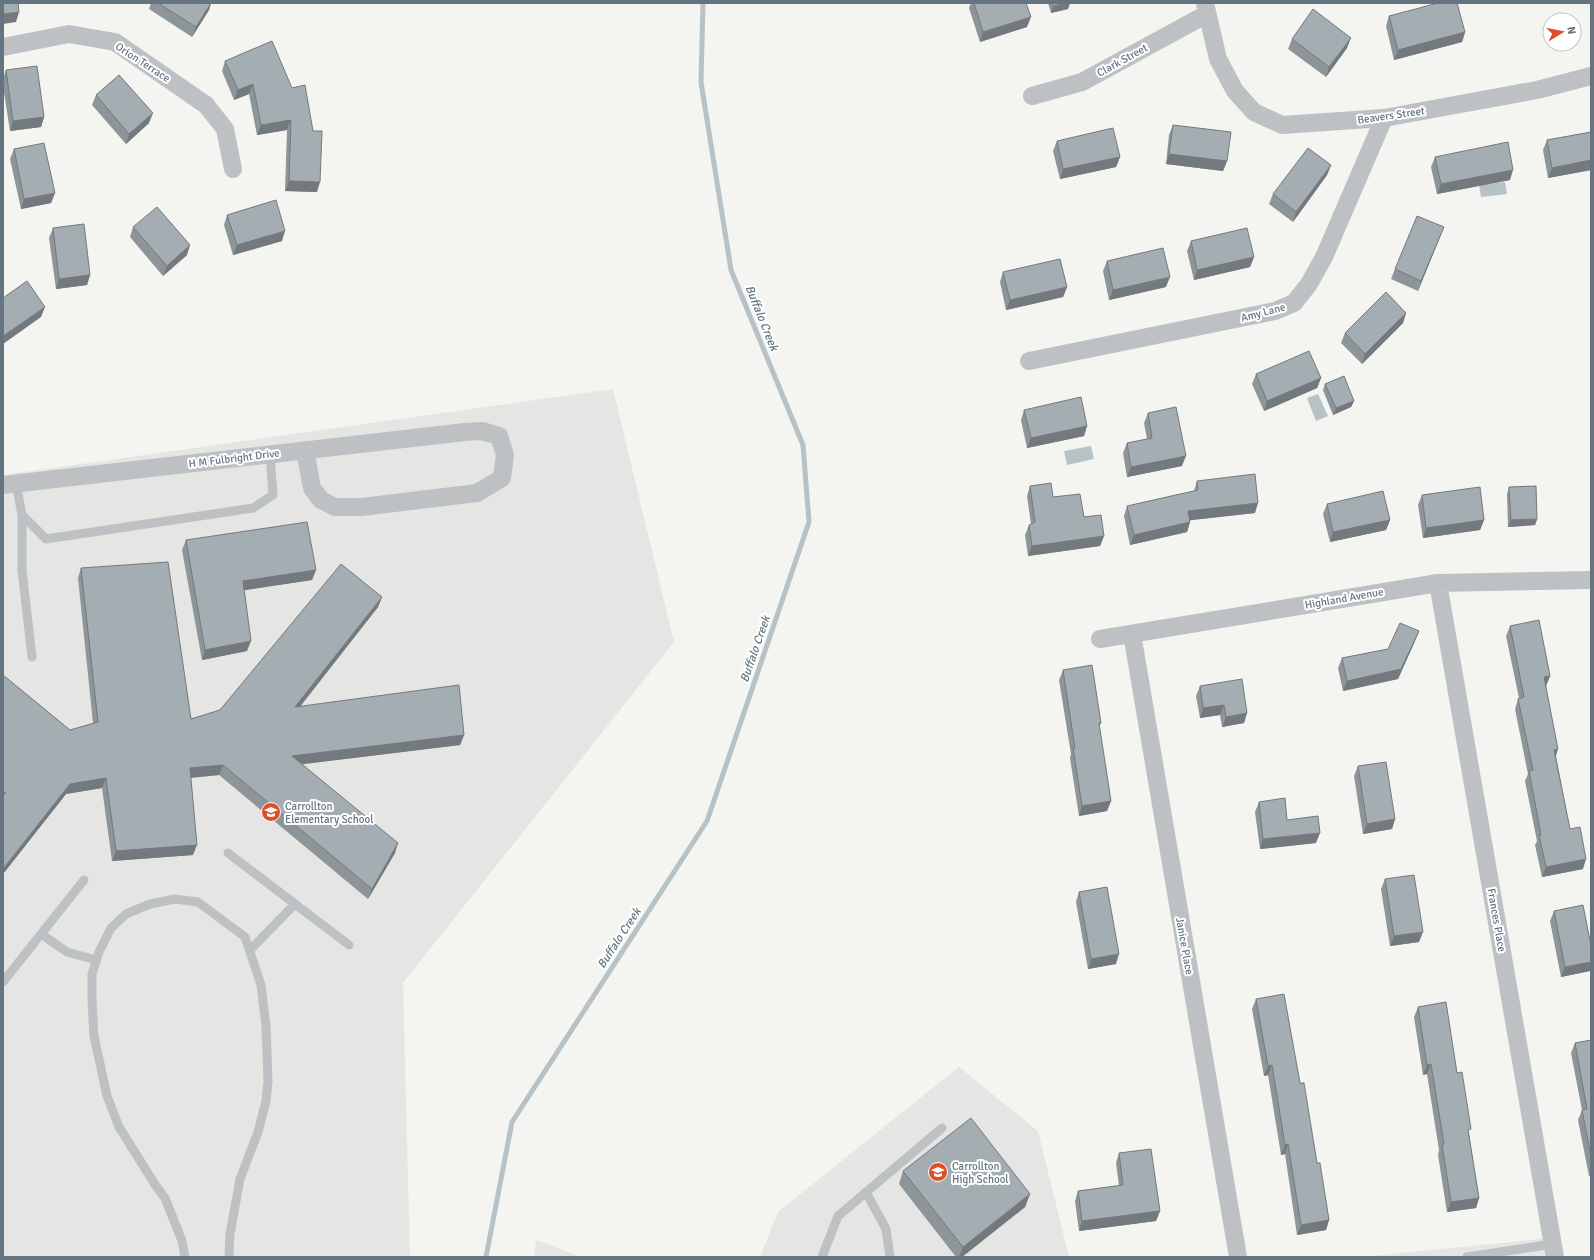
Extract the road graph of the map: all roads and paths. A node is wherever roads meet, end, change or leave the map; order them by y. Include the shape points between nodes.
1 (1206, 8) edge
2 (3, 46) edge
3 (1591, 76) edge
4 (1032, 96) dead end
5 (1384, 118) junction
6 (233, 169) dead end
7 (1029, 361) dead end
8 (305, 450) junction
9 (270, 454) junction
10 (10, 484) edge
11 (22, 515) junction
12 (1591, 580) edge
13 (1438, 583) junction
14 (1132, 634) junction
15 (1100, 639) dead end
16 (32, 657) dead end
17 (228, 853) dead end
18 (84, 880) dead end
19 (295, 904) junction
20 (41, 934) junction
21 (349, 945) dead end
22 (250, 950) junction
23 (96, 960) junction
24 (3, 982) edge
25 (942, 1128) dead end
26 (866, 1192) junction
27 (1554, 1250) edge
28 (185, 1257) edge
29 (229, 1257) edge
30 (822, 1257) edge
31 (890, 1257) edge
32 (1238, 1257) edge
33 (1467, 1257) edge

1 - 4 street, Clark Street via 1082,82
1 - 5 street, Beavers Street via 1218,59 1236,91 1254,112 1282,124
2 - 6 street, Orion Terrace via 69,34 115,42 206,105 225,129
3 - 5 street, Beavers Street via 1537,90
5 - 7 street, Amy Lane via 1324,257 1309,284 1294,303 1275,311
8 - 8 street, H M Fulbright Drive via 482,431 499,436 505,455 502,478 477,493 362,507 335,507 321,500 312,488
8 - 9 street, H M Fulbright Drive
9 - 10 street, H M Fulbright Drive
9 - 11 lane via 273,495 253,508 46,539
10 - 11 lane
11 - 16 lane via 22,570
12 - 13 street, Highland Avenue
13 - 14 street, Highland Avenue
13 - 27 street, Frances Place
14 - 15 street, Highland Avenue
14 - 32 street, Janice Place
17 - 19 lane
18 - 20 lane
19 - 21 lane
19 - 22 lane
20 - 23 lane via 67,952
20 - 24 lane
22 - 23 lane via 246,937 198,902 175,899 150,904 126,914 111,928
22 - 29 lane via 261,986 267,1034 268,1081 258,1132 240,1180 230,1234
23 - 28 lane via 92,974 94,1036 106,1096 119,1127 165,1198 182,1241
25 - 26 lane
26 - 30 lane via 838,1216
26 - 31 lane via 886,1229
27 - 33 lane

